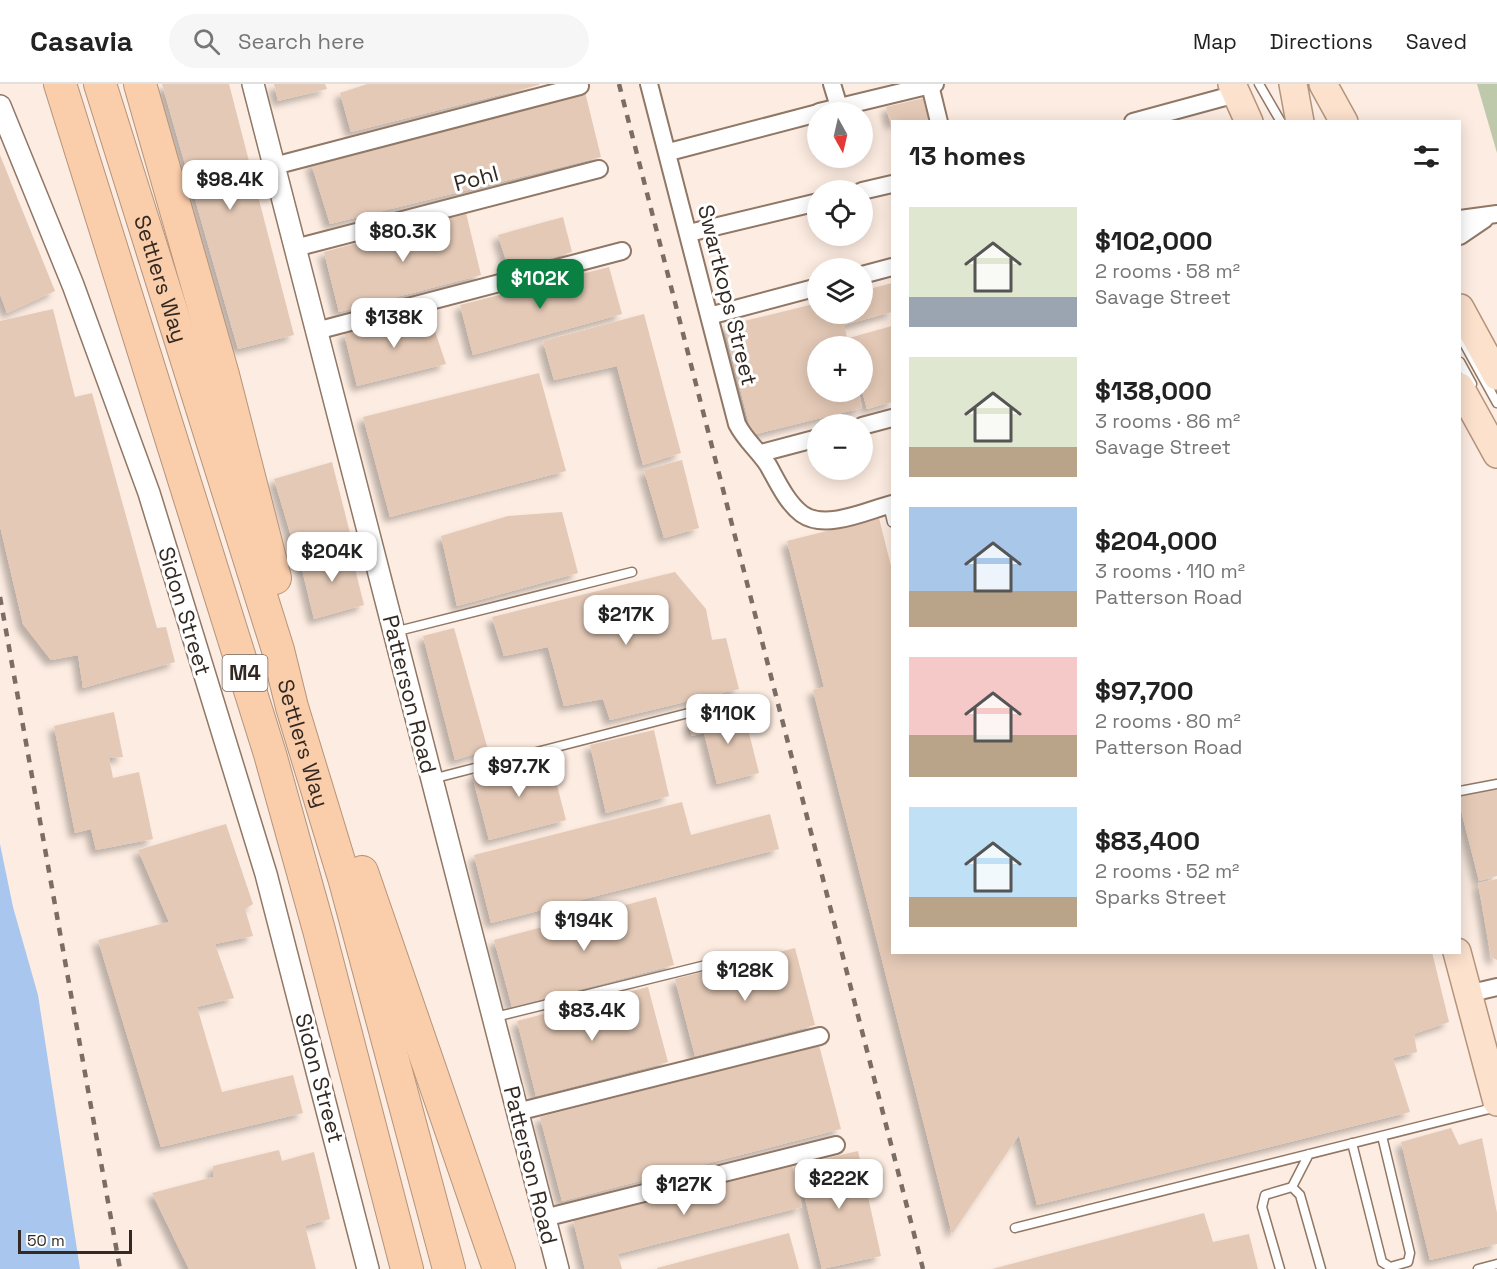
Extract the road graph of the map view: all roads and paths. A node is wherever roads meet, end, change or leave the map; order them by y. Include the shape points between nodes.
1 (60, 84) edge
2 (100, 84) edge
3 (140, 84) edge
4 (253, 84) edge
5 (649, 84) edge
6 (832, 84) edge
7 (1293, 84) edge
8 (1323, 84) edge
9 (932, 85) edge
10 (580, 86) dead end
11 (837, 102) edge
12 (860, 102) edge
13 (1243, 102) edge
14 (0, 106) edge
15 (807, 116) edge
16 (939, 120) edge
17 (1144, 120) edge
18 (1277, 120) edge
19 (1300, 120) edge
20 (1343, 120) edge
21 (669, 152) junction
22 (274, 166) junction
23 (598, 169) dead end
24 (891, 184) edge
25 (873, 188) edge
26 (807, 205) edge
27 (1493, 216) edge
28 (1461, 219) edge
29 (688, 233) junction
30 (1461, 235) edge
31 (295, 248) junction
32 (622, 251) dead end
33 (891, 267) edge
34 (873, 272) edge
35 (807, 290) edge
36 (1461, 313) edge
37 (709, 316) junction
38 (316, 331) junction
39 (1461, 338) edge
40 (1461, 363) edge
41 (1477, 385) edge
42 (1497, 403) edge
43 (891, 418) edge
44 (873, 423) edge
45 (807, 441) edge
46 (760, 453) junction
47 (1497, 454) edge
48 (890, 505) edge
49 (632, 572) dead end
50 (394, 632) junction
51 (278, 650) junction
52 (739, 700) dead end
53 (292, 707) junction
54 (432, 779) junction
55 (1497, 784) edge
56 (1461, 790) edge
57 (1457, 954) edge
58 (710, 964) dead end
59 (1497, 987) edge
60 (1467, 994) junction
61 (494, 1017) junction
62 (820, 1036) dead end
63 (1497, 1102) edge
64 (1497, 1107) edge
65 (517, 1112) junction
66 (1382, 1136) junction
67 (1352, 1143) junction
68 (836, 1144) dead end
69 (1309, 1154) junction
70 (1292, 1187) junction
71 (544, 1218) junction
72 (1015, 1228) dead end
73 (1497, 1264) edge
74 (368, 1269) edge
75 (407, 1269) edge
76 (449, 1269) edge
77 (499, 1269) edge
78 (558, 1269) edge
79 (1280, 1269) edge
80 (1322, 1269) edge
81 (1478, 1269) edge

1 - 75 highway, Settlers Way / M4 via 270,754
2 - 51 highway, Settlers Way / M4
3 - 51 highway via 272,559
4 - 22 street, Patterson Road
5 - 21 street, Swartkops Street
6 - 11 street
7 - 19 main road
8 - 20 main road
9 - 12 street
9 - 16 street
10 - 22 street
13 - 17 street
13 - 18 lane
14 - 74 street, Sidon Street via 73,285 149,493 266,874
15 - 21 street
21 - 29 street, Swartkops Street
22 - 31 street, Patterson Road
23 - 31 street, Pohl
24 - 25 street
26 - 29 street
27 - 28 street
27 - 30 street
29 - 37 street, Swartkops Street
31 - 38 street, Patterson Road
32 - 38 street
33 - 34 street
35 - 37 street
36 - 41 main road
37 - 46 street, Swartkops Street via 737,424
38 - 50 street, Patterson Road
39 - 42 lane
40 - 41 lane
41 - 47 main road
43 - 44 street
45 - 46 street
46 - 48 street, Swartkops Street via 804,515 832,520
49 - 50 lane
50 - 54 street, Patterson Road
51 - 53 highway, Settlers Way / M4
52 - 54 lane
53 - 76 highway, Settlers Way / M4 via 352,904
53 - 77 highway via 317,736 350,843
54 - 61 street, Patterson Road
55 - 56 lane
57 - 60 main road
58 - 61 lane
59 - 60 street
60 - 63 main road
61 - 65 street, Patterson Road
62 - 65 street
64 - 66 lane
65 - 71 street, Patterson Road
66 - 67 lane
66 - 67 lane via 1411,1258 1390,1267 1382,1262
67 - 69 lane
68 - 71 street
69 - 70 lane
69 - 72 lane
70 - 79 lane via 1265,1195 1263,1200
70 - 80 lane via 1300,1195
71 - 78 street, Patterson Road
73 - 81 lane

